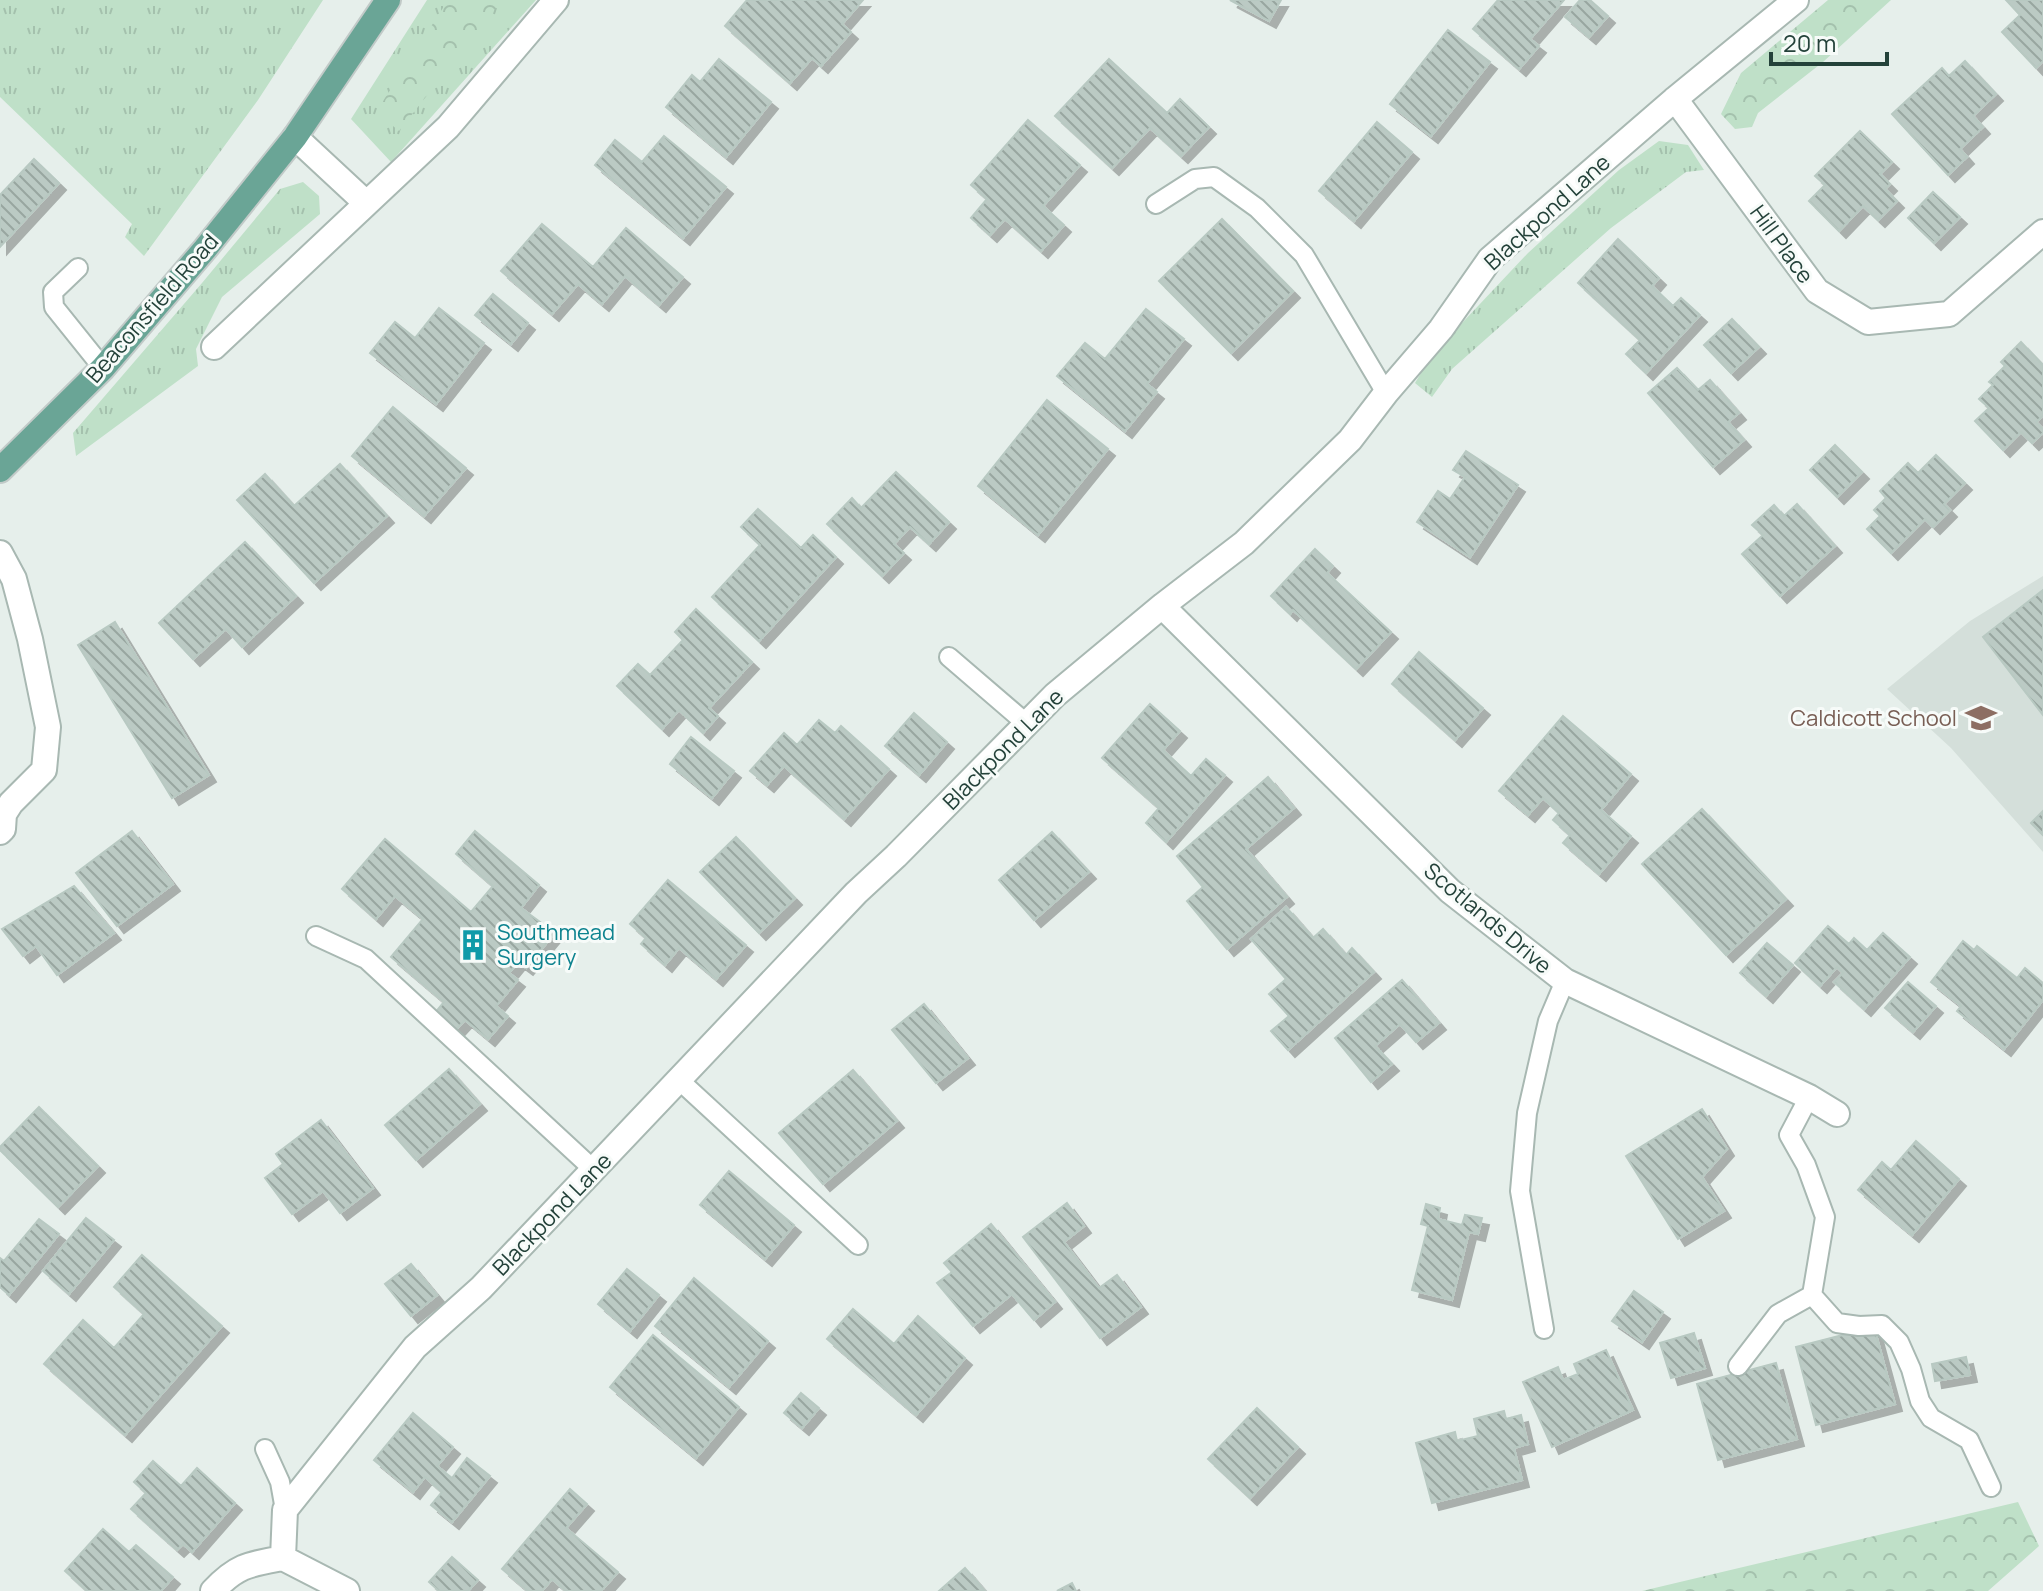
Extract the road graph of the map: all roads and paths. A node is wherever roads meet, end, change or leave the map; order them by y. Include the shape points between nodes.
1 (388, 0) edge
2 (556, 0) edge
3 (1796, 0) edge
4 (1675, 99) junction
5 (295, 137) junction
6 (366, 203) junction
7 (1156, 204) dead end
8 (2043, 232) edge
9 (78, 268) dead end
10 (214, 347) dead end
11 (103, 368) junction
12 (1386, 393) junction
13 (0, 470) edge
14 (0, 553) edge
15 (1162, 606) junction
16 (949, 657) dead end
17 (1027, 724) junction
18 (0, 832) edge
19 (316, 936) dead end
20 (1565, 981) junction
21 (679, 1080) junction
22 (1809, 1097) junction
23 (1837, 1114) dead end
24 (594, 1170) junction
25 (858, 1245) dead end
26 (1812, 1295) junction
27 (1544, 1329) dead end
28 (1738, 1366) dead end
29 (265, 1449) dead end
30 (1991, 1487) dead end
31 (285, 1510) junction
32 (283, 1558) junction
33 (213, 1591) edge
34 (347, 1591) edge

1 - 5 main road, Beaconsfield Road
2 - 6 street via 448,127
3 - 4 street, Blackpond Lane
4 - 8 street, Hill Place via 1817,291 1868,322 1949,314
4 - 12 street, Blackpond Lane via 1490,259 1441,329
5 - 6 street
5 - 11 main road, Beaconsfield Road
6 - 10 street
7 - 12 lane via 1195,179 1214,177 1257,208 1304,255
9 - 11 lane via 53,292 54,307
11 - 13 main road, Beaconsfield Road
12 - 15 street, Blackpond Lane via 1350,440 1244,543
14 - 18 street via 14,579 48,727 44,770 11,803
15 - 17 street, Blackpond Lane
15 - 20 street, Scotlands Drive via 1450,891
16 - 17 lane
17 - 21 street, Blackpond Lane via 856,893
19 - 24 lane via 366,959
20 - 22 street, Scotlands Drive
20 - 27 lane via 1548,1021 1527,1113 1520,1191
21 - 24 street, Blackpond Lane
21 - 25 lane
22 - 23 street, Scotlands Drive
22 - 26 lane via 1789,1135 1825,1217
24 - 31 street, Blackpond Lane via 481,1288 415,1347
26 - 28 lane via 1778,1314
26 - 30 lane via 1837,1323 1882,1325 1899,1342 1920,1401 1931,1418 1969,1440
29 - 31 lane
31 - 32 street
32 - 33 street via 253,1563 228,1575
32 - 34 street

